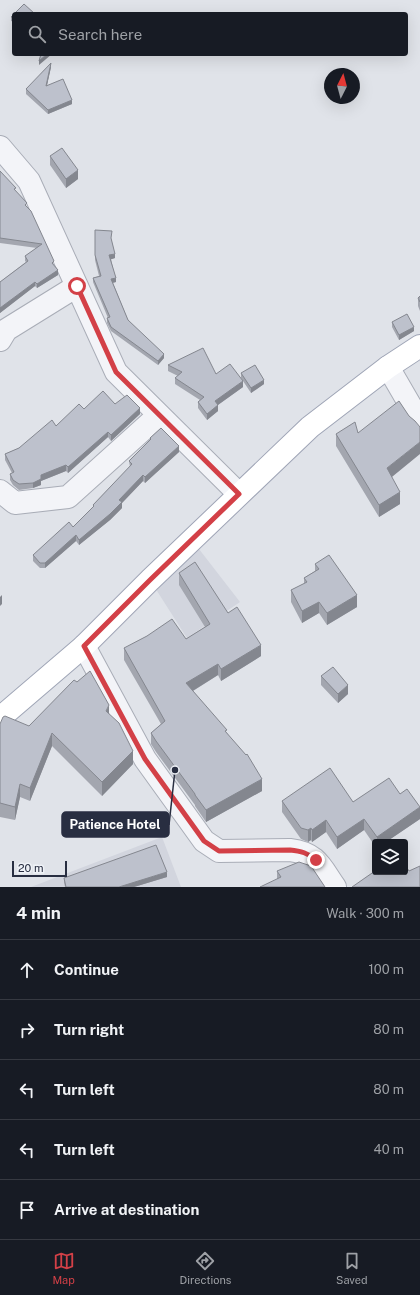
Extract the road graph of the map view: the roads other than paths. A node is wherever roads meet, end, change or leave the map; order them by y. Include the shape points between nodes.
1 (0, 147) edge
2 (77, 286) junction
3 (0, 340) edge
4 (419, 351) edge
5 (388, 368) junction
6 (159, 415) junction
7 (420, 422) edge
8 (0, 491) edge
9 (239, 494) junction
10 (84, 646) junction
11 (0, 718) edge
12 (334, 887) edge

1 - 2 street via 29,181
2 - 3 street via 6,330
2 - 6 street via 116,372
4 - 5 main road
5 - 7 street
5 - 9 main road via 310,427
6 - 8 street via 68,497 15,503
6 - 9 street
9 - 10 main road
10 - 11 main road
10 - 12 street via 145,759 204,841 219,851 301,851 316,860

